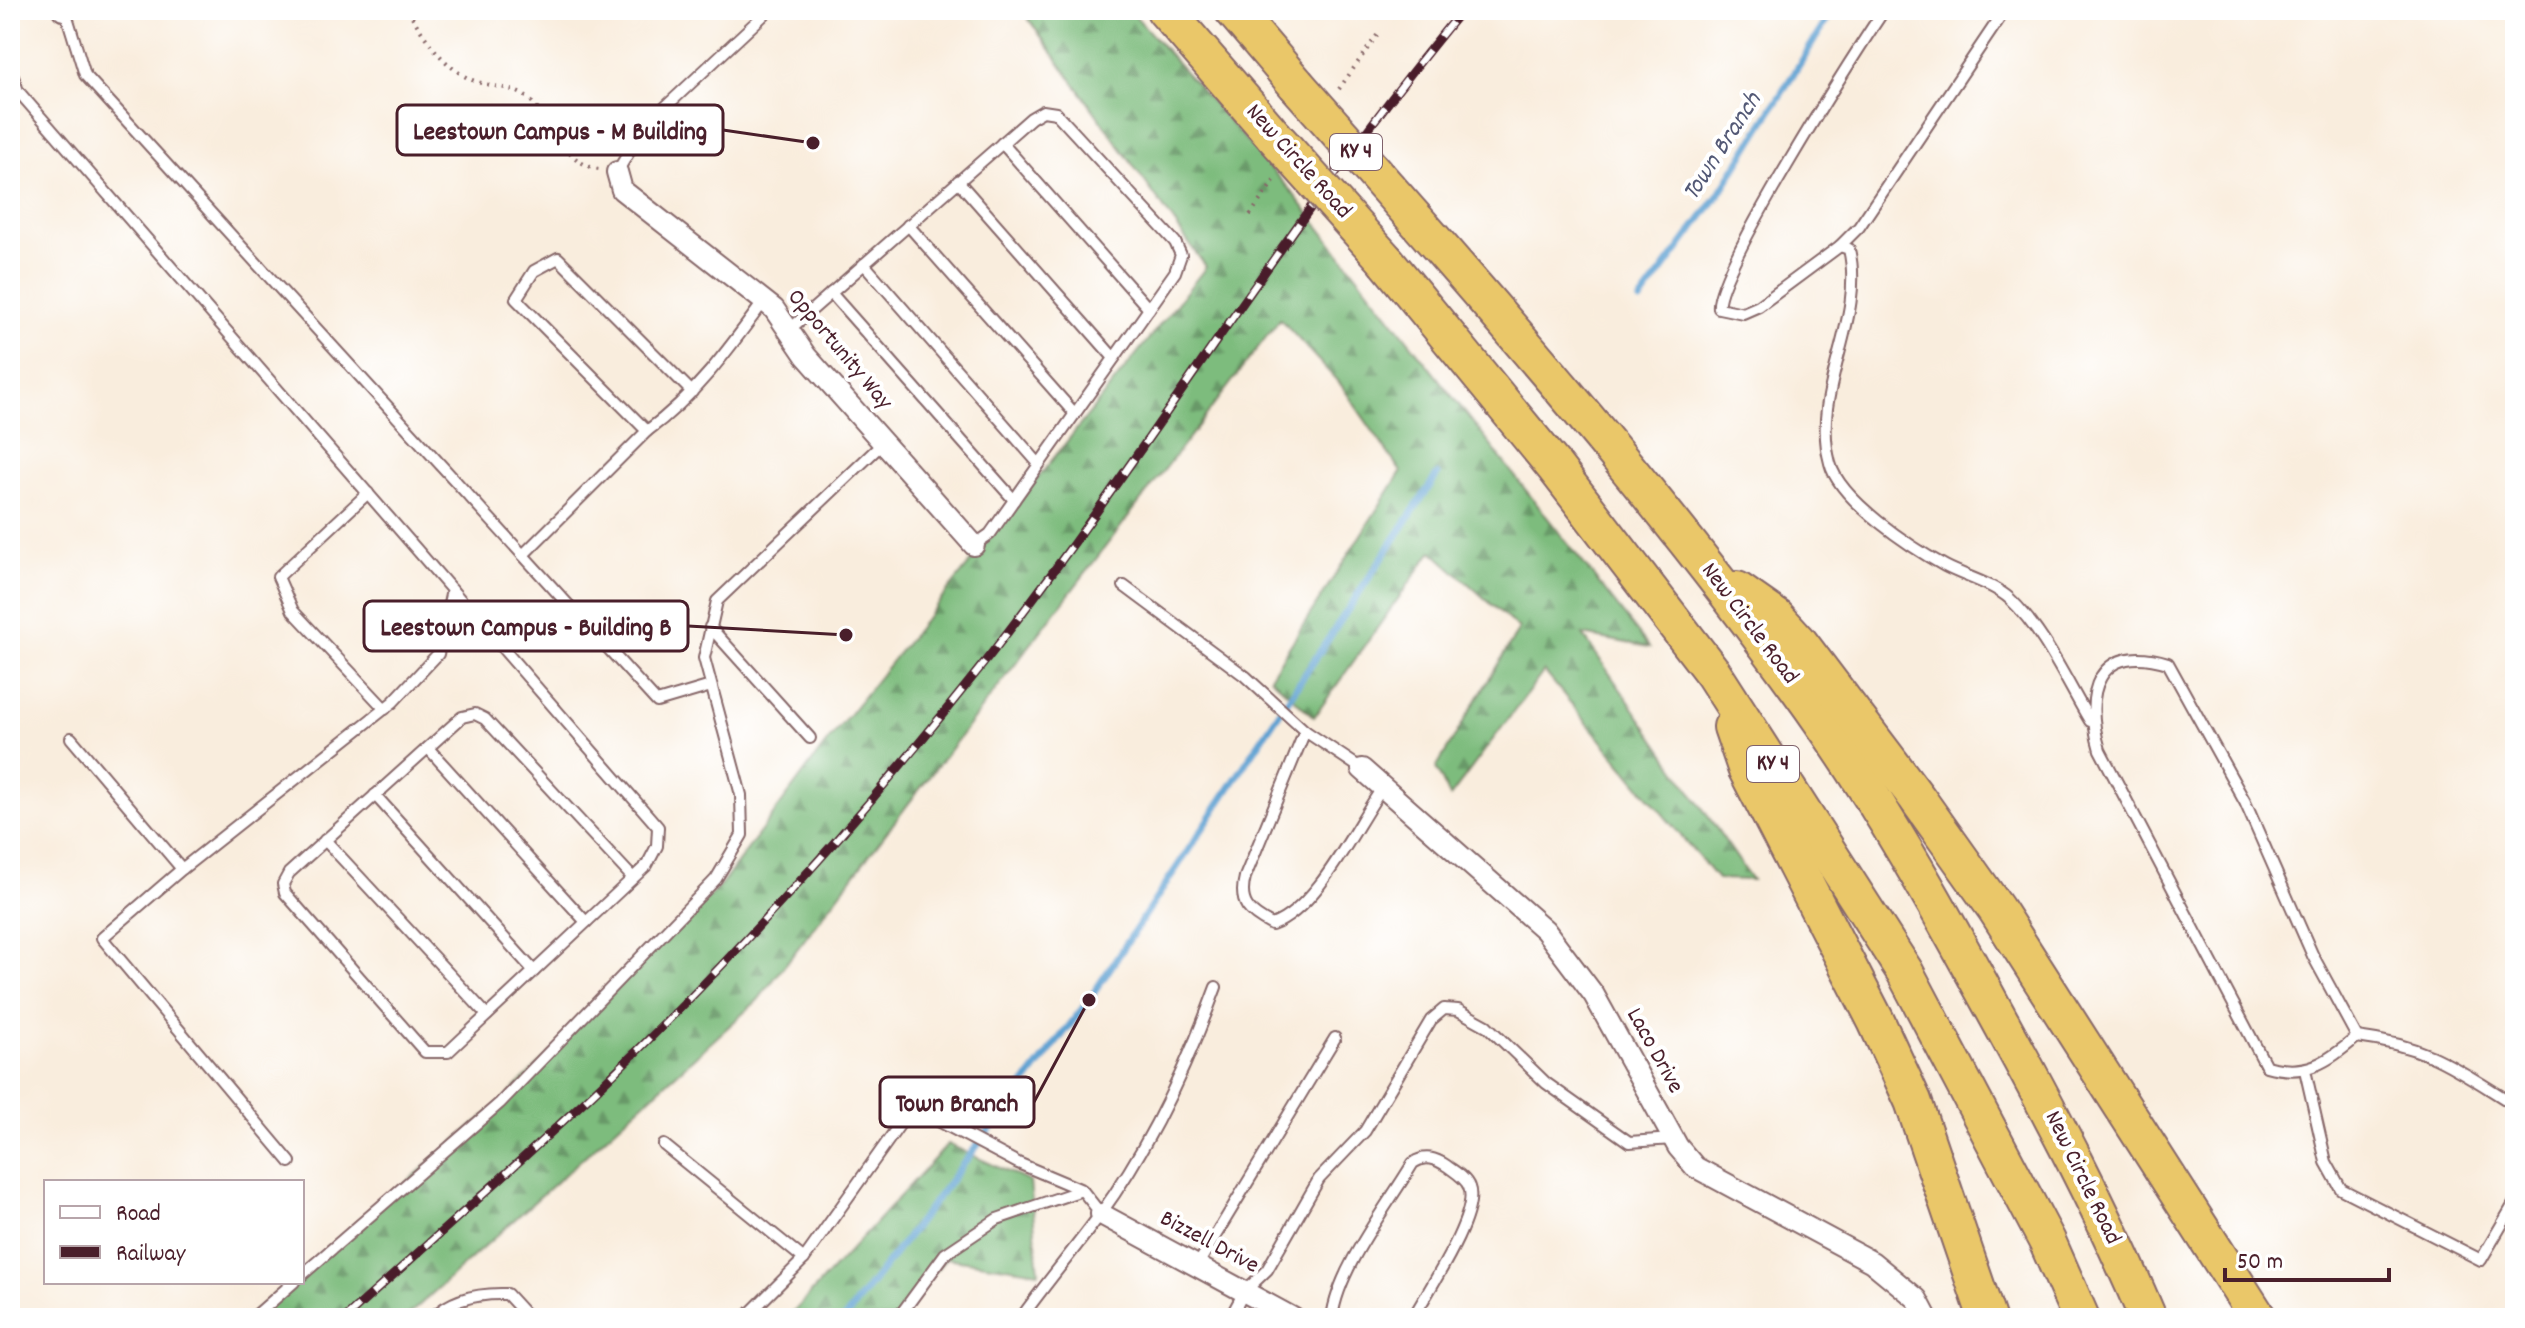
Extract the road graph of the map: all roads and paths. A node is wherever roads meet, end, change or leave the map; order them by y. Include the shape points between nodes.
1 (65, 10) edge
2 (408, 10) edge
3 (769, 10) edge
4 (1165, 10) edge
5 (1233, 10) edge
6 (1884, 10) edge
7 (2005, 10) edge
8 (10, 68) edge
9 (1002, 143) junction
10 (617, 172) junction
11 (958, 181) junction
12 (908, 225) junction
13 (1840, 246) junction
14 (864, 264) junction
15 (831, 293) junction
16 (764, 301) junction
17 (1149, 309) junction
18 (789, 330) junction
19 (1114, 358) junction
20 (692, 392) junction
21 (1075, 414) junction
22 (647, 431) junction
23 (883, 443) junction
24 (1039, 464) junction
25 (368, 493) junction
26 (1014, 500) junction
27 (974, 545) joint
28 (523, 555) junction
29 (1714, 574) junction
30 (1124, 586) dead end
31 (452, 590) junction
32 (710, 627) junction
33 (1713, 673) junction
34 (711, 686) junction
35 (385, 709) junction
36 (2093, 725) junction
37 (1305, 731) junction
38 (71, 738) dead end
39 (810, 738) dead end
40 (428, 748) junction
41 (1362, 769) joint
42 (1383, 787) junction
43 (375, 795) junction
44 (325, 840) junction
45 (182, 869) junction
46 (633, 878) junction
47 (586, 922) junction
48 (534, 971) junction
49 (1216, 987) dead end
50 (487, 1015) junction
51 (2357, 1037) junction
52 (1335, 1038) dead end
53 (2305, 1070) junction
54 (2515, 1105) edge
55 (1673, 1139) junction
56 (664, 1145) dead end
57 (290, 1162) dead end
58 (1082, 1190) junction
59 (2515, 1202) edge
60 (1101, 1214) junction
61 (804, 1259) junction
62 (1197, 1266) junction
63 (304, 1273) edge
64 (292, 1284) edge
65 (1244, 1292) junction
66 (253, 1318) edge
67 (432, 1318) edge
68 (529, 1318) edge
69 (745, 1318) edge
70 (898, 1318) edge
71 (1021, 1318) edge
72 (1230, 1318) edge
73 (1293, 1318) edge
74 (1332, 1318) edge
75 (1413, 1318) edge
76 (1927, 1318) edge
77 (1987, 1318) edge
78 (2081, 1318) edge
79 (2148, 1318) edge
80 (2258, 1318) edge

1 - 28 lane via 85,75
2 - 10 path via 441,58 468,78 517,90 531,100 566,149 593,168
3 - 10 lane via 644,127
4 - 33 highway, New Circle Road / KY 4, bridge via 1387,262 1554,466
5 - 29 highway, New Circle Road / KY 4, bridge via 1596,429
6 - 13 lane via 1827,95 1749,235 1724,283 1719,308 1743,313 1759,306
7 - 13 lane via 1859,227
8 - 25 lane via 18,91
9 - 11 lane
9 - 17 lane
9 - 17 lane via 1043,111 1056,113 1175,242 1181,255 1175,272
10 - 16 street, Opportunity Way via 622,190
11 - 12 lane
11 - 19 lane
12 - 14 lane
12 - 21 lane
13 - 36 lane via 1849,249 1853,295 1826,404 1830,466 1858,504 1895,535 2012,601
14 - 15 lane
14 - 24 lane
15 - 18 lane
15 - 26 lane
16 - 18 street, Opportunity Way
16 - 20 lane
17 - 19 lane
18 - 23 street, Opportunity Way
19 - 21 lane
20 - 22 lane
20 - 22 lane via 558,258 534,271 516,299
21 - 24 lane
22 - 28 lane
23 - 27 street, Opportunity Way
23 - 32 lane via 717,601
24 - 26 lane
25 - 31 lane
25 - 35 lane via 278,577 293,611
26 - 27 lane via 990,534
28 - 34 lane via 657,702
29 - 79 highway, New Circle Road / KY 4 via 1887,821 2064,1138
29 - 80 highway via 1777,618 1917,798 1996,909
30 - 37 lane via 1245,676
31 - 35 lane via 438,654
31 - 46 lane via 658,827 657,846
32 - 34 lane via 704,658
32 - 39 lane
33 - 77 highway via 1746,768 1913,1101
33 - 78 highway, New Circle Road / KY 4 via 1905,972 2047,1241
34 - 63 lane via 741,795 742,835 716,879 500,1103
35 - 45 lane
36 - 51 lane via 2091,700 2101,676 2121,661 2147,657 2168,663 2245,802 2313,956
36 - 53 lane via 2100,750 2266,1066
37 - 41 lane
37 - 42 lane via 1245,877 1240,894 1249,913 1272,925 1292,917 1313,895
38 - 45 lane
40 - 43 lane
40 - 46 lane via 462,717 475,714 485,719
40 - 47 lane
41 - 42 street, Laco Drive
42 - 55 street, Laco Drive via 1545,930 1594,995
43 - 44 lane
43 - 48 lane
44 - 50 lane
44 - 50 lane via 289,873 285,893 425,1052 448,1052
45 - 57 lane via 102,938
46 - 47 lane
47 - 48 lane
48 - 50 lane
49 - 60 lane via 1192,1055
51 - 53 lane via 2330,1060
51 - 54 lane via 2399,1042 2434,1055
52 - 62 lane
53 - 59 lane via 2326,1162 2341,1189 2481,1260
55 - 65 lane via 1629,1142 1546,1083 1487,1026 1458,1010 1444,1009 1431,1020 1365,1131 1319,1179 1261,1278
55 - 76 street, Laco Drive via 1695,1167 1901,1282
56 - 61 lane
58 - 60 lane
58 - 61 lane via 912,1107
58 - 70 lane via 997,1219 969,1237 945,1254
60 - 62 street, Bizzell Drive
60 - 71 lane
61 - 69 lane
62 - 65 street, Bizzell Drive
64 - 66 lane
65 - 72 lane
65 - 73 street, Bizzell Drive
67 - 68 lane via 442,1308 482,1293 507,1294
74 - 75 lane via 1347,1274 1413,1163 1427,1158 1457,1173 1471,1196 1462,1227

